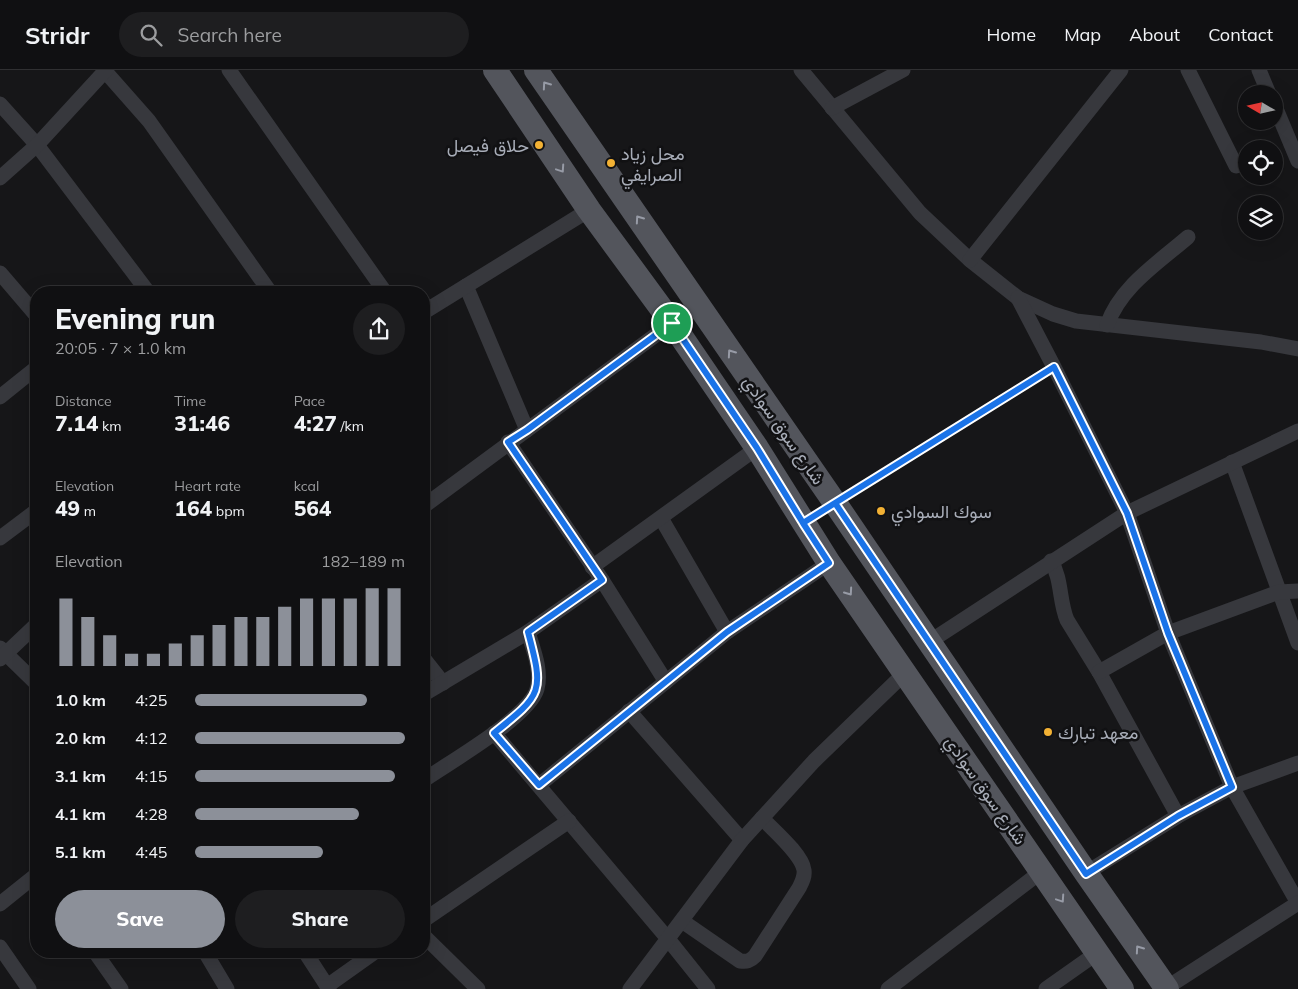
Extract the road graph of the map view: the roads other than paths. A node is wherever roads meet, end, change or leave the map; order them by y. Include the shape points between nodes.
1 (105, 70) edge
2 (229, 70) edge
3 (495, 70) edge
4 (536, 70) edge
5 (800, 70) edge
6 (903, 70) edge
7 (1121, 70) edge
8 (1259, 70) edge
9 (1191, 71) edge
10 (1265, 85) edge
11 (0, 104) edge
12 (832, 108) junction
13 (1283, 125) edge
14 (37, 145) junction
15 (1298, 160) edge
16 (1236, 166) dead end
17 (0, 178) edge
18 (589, 210) junction
19 (1188, 237) dead end
20 (970, 260) junction
21 (0, 273) edge
22 (143, 286) edge
23 (266, 286) edge
24 (381, 286) edge
25 (466, 286) junction
26 (1018, 298) junction
27 (30, 308) edge
28 (430, 308) edge
29 (672, 323) junction
30 (1106, 325) junction
31 (1298, 349) edge
32 (1054, 367) junction
33 (30, 373) edge
34 (0, 397) edge
35 (527, 430) junction
36 (1298, 431) edge
37 (508, 442) junction
38 (757, 448) junction
39 (1232, 462) junction
40 (430, 501) edge
41 (835, 503) junction
42 (1127, 513) junction
43 (30, 516) edge
44 (661, 518) junction
45 (803, 523) junction
46 (0, 538) edge
47 (1051, 561) junction
48 (829, 563) junction
49 (592, 567) junction
50 (602, 580) junction
51 (1298, 591) edge
52 (1279, 592) junction
53 (30, 630) edge
54 (528, 632) junction
55 (727, 632) junction
56 (1168, 633) junction
57 (929, 642) junction
58 (1298, 643) edge
59 (2, 654) edge
60 (430, 667) edge
61 (1098, 672) junction
62 (905, 673) junction
63 (30, 677) edge
64 (666, 682) junction
65 (443, 683) junction
66 (430, 691) edge
67 (629, 712) junction
68 (494, 733) junction
69 (1298, 763) edge
70 (430, 776) edge
71 (539, 785) junction
72 (1232, 787) junction
73 (1178, 816) junction
74 (762, 818) junction
75 (568, 821) junction
76 (742, 840) junction
77 (1042, 871) junction
78 (1086, 874) junction
79 (30, 880) edge
80 (1298, 903) edge
81 (0, 904) edge
82 (430, 916) edge
83 (682, 921) junction
84 (668, 939) junction
85 (430, 942) edge
86 (0, 947) edge
87 (1097, 952) junction
88 (100, 958) edge
89 (209, 958) edge
90 (309, 958) edge
91 (367, 958) edge
92 (328, 987) edge
93 (1167, 988) edge
94 (29, 989) edge
95 (121, 989) edge
96 (227, 989) edge
97 (478, 989) edge
98 (630, 989) edge
99 (708, 989) edge
100 (888, 989) edge
101 (1046, 989) edge
102 (1122, 989) edge

1 - 14 street
1 - 23 street via 149,121
2 - 24 street
3 -> 18 main road, شارع سوق سوادي
41 -> 4 main road, شارع سوق سوادي
5 - 12 street
6 - 12 street
7 - 20 street
8 - 10 street
9 - 16 street
11 - 14 street
12 - 20 street via 920,212
13 - 15 street
14 - 17 street
14 - 22 street
18 - 25 street
18 - 29 main road, شارع سوق سوادي
19 - 30 street via 1124,293
20 - 26 street
21 - 27 street
25 - 28 street
25 - 35 street
26 - 30 street via 1053,314
26 - 32 street
29 - 35 street
29 - 38 main road, شارع سوق سوادي
30 - 31 street
32 - 41 lane
32 - 42 street
33 - 34 street
35 - 37 street
36 - 39 street
37 - 40 street
37 - 49 street
38 - 44 street
38 - 45 main road, شارع سوق سوادي
39 - 42 street
39 - 52 street
41 - 45 main road
41 - 57 main road, شارع سوق سوادي
42 - 47 street
42 - 56 street
43 - 46 street
44 - 49 street
44 - 55 street
45 - 48 main road, شارع سوق سوادي
47 - 57 street
47 - 61 street via 1059,577 1063,611
48 - 55 street
48 -> 62 main road, شارع سوق سوادي
49 - 50 street
50 - 54 street
50 - 64 street
51 - 52 street
52 - 56 street
52 - 58 street
53 - 59 street
54 - 65 street
54 - 68 street via 538,669 537,689 531,702
55 - 64 street
56 - 61 street
56 - 72 street
57 - 78 main road, شارع سوق سوادي
59 - 63 street
60 - 65 street
61 - 73 street
62 - 74 street via 814,761
62 - 77 main road, شارع سوق سوادي
64 - 67 street
65 - 66 street
67 - 71 street
67 - 76 street
68 - 70 street
68 - 71 street
69 - 72 street
71 - 75 street
72 - 73 street
72 - 80 street
73 - 78 street
74 - 76 street
74 - 83 street via 798,856 805,872 799,888 755,956 746,962 740,961
75 - 82 street
75 - 84 street
76 - 83 street
77 -> 87 main road, شارع سوق سوادي
77 - 100 street
93 -> 78 main road, شارع سوق سوادي
79 - 81 street
80 - 93 street
83 - 84 street
84 - 98 street
84 - 99 street
85 - 97 street
86 - 94 street
87 - 101 street
87 - 102 main road, شارع سوق سوادي
88 - 95 street
89 - 96 street
90 - 92 street
91 - 92 street

